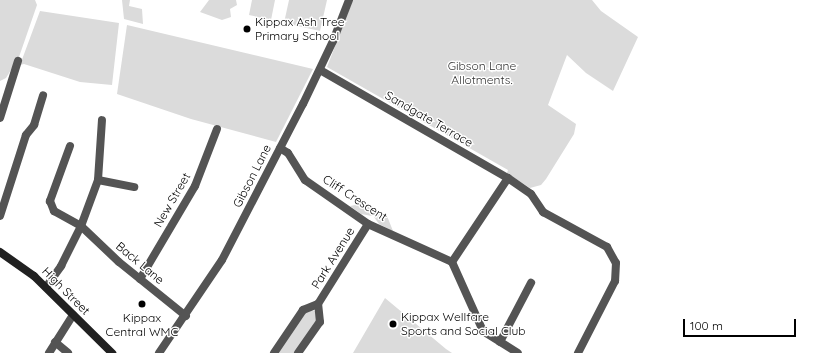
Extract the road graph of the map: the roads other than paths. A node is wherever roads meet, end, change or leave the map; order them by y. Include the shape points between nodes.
1 (349, 0) edge
2 (18, 61) dead end
3 (320, 70) junction
4 (43, 95) dead end
5 (0, 118) edge
6 (102, 120) dead end
7 (218, 129) dead end
8 (70, 146) dead end
9 (280, 148) junction
10 (508, 178) junction
11 (98, 180) junction
12 (134, 187) dead end
13 (0, 216) edge
14 (368, 224) junction
15 (81, 226) junction
16 (0, 252) edge
17 (452, 262) junction
18 (140, 279) junction
19 (531, 283) dead end
20 (46, 287) junction
21 (318, 304) junction
22 (73, 315) junction
23 (186, 316) junction
24 (55, 342) junction
25 (500, 342) junction
26 (49, 353) edge
27 (68, 353) edge
28 (112, 353) edge
29 (159, 353) edge
30 (274, 353) edge
31 (298, 353) edge
32 (518, 353) edge
33 (578, 353) edge

1 - 3 street, Gibson Lane
2 - 5 street
3 - 9 street, Gibson Lane
3 - 10 street, Sandgate Terrace
4 - 13 street via 34,125 26,135
6 - 11 street
7 - 18 street, New Street via 195,186
8 - 15 street, Back Lane via 50,204 58,214
9 - 14 street, Cliff Crescent via 288,154 305,180
9 - 23 street, Gibson Lane via 222,260
10 - 17 street
10 - 33 street, Sandgate Terrace via 527,190 543,212 602,243 614,257 615,281
11 - 12 street
11 - 15 street
14 - 17 street, Cliff Crescent
14 - 21 street, Park Avenue
15 - 18 street, Back Lane
15 - 20 street via 61,266
16 - 20 main road, High Street via 21,265
17 - 25 street via 483,331
18 - 23 street, Back Lane
19 - 25 street
20 - 22 main road, High Street
21 - 30 street, Park Avenue via 303,310
21 - 31 street, Park Avenue via 320,322
22 - 24 street
22 - 28 main road, High Street
23 - 29 street, Gibson Lane
24 - 26 street
24 - 27 street
25 - 32 street

